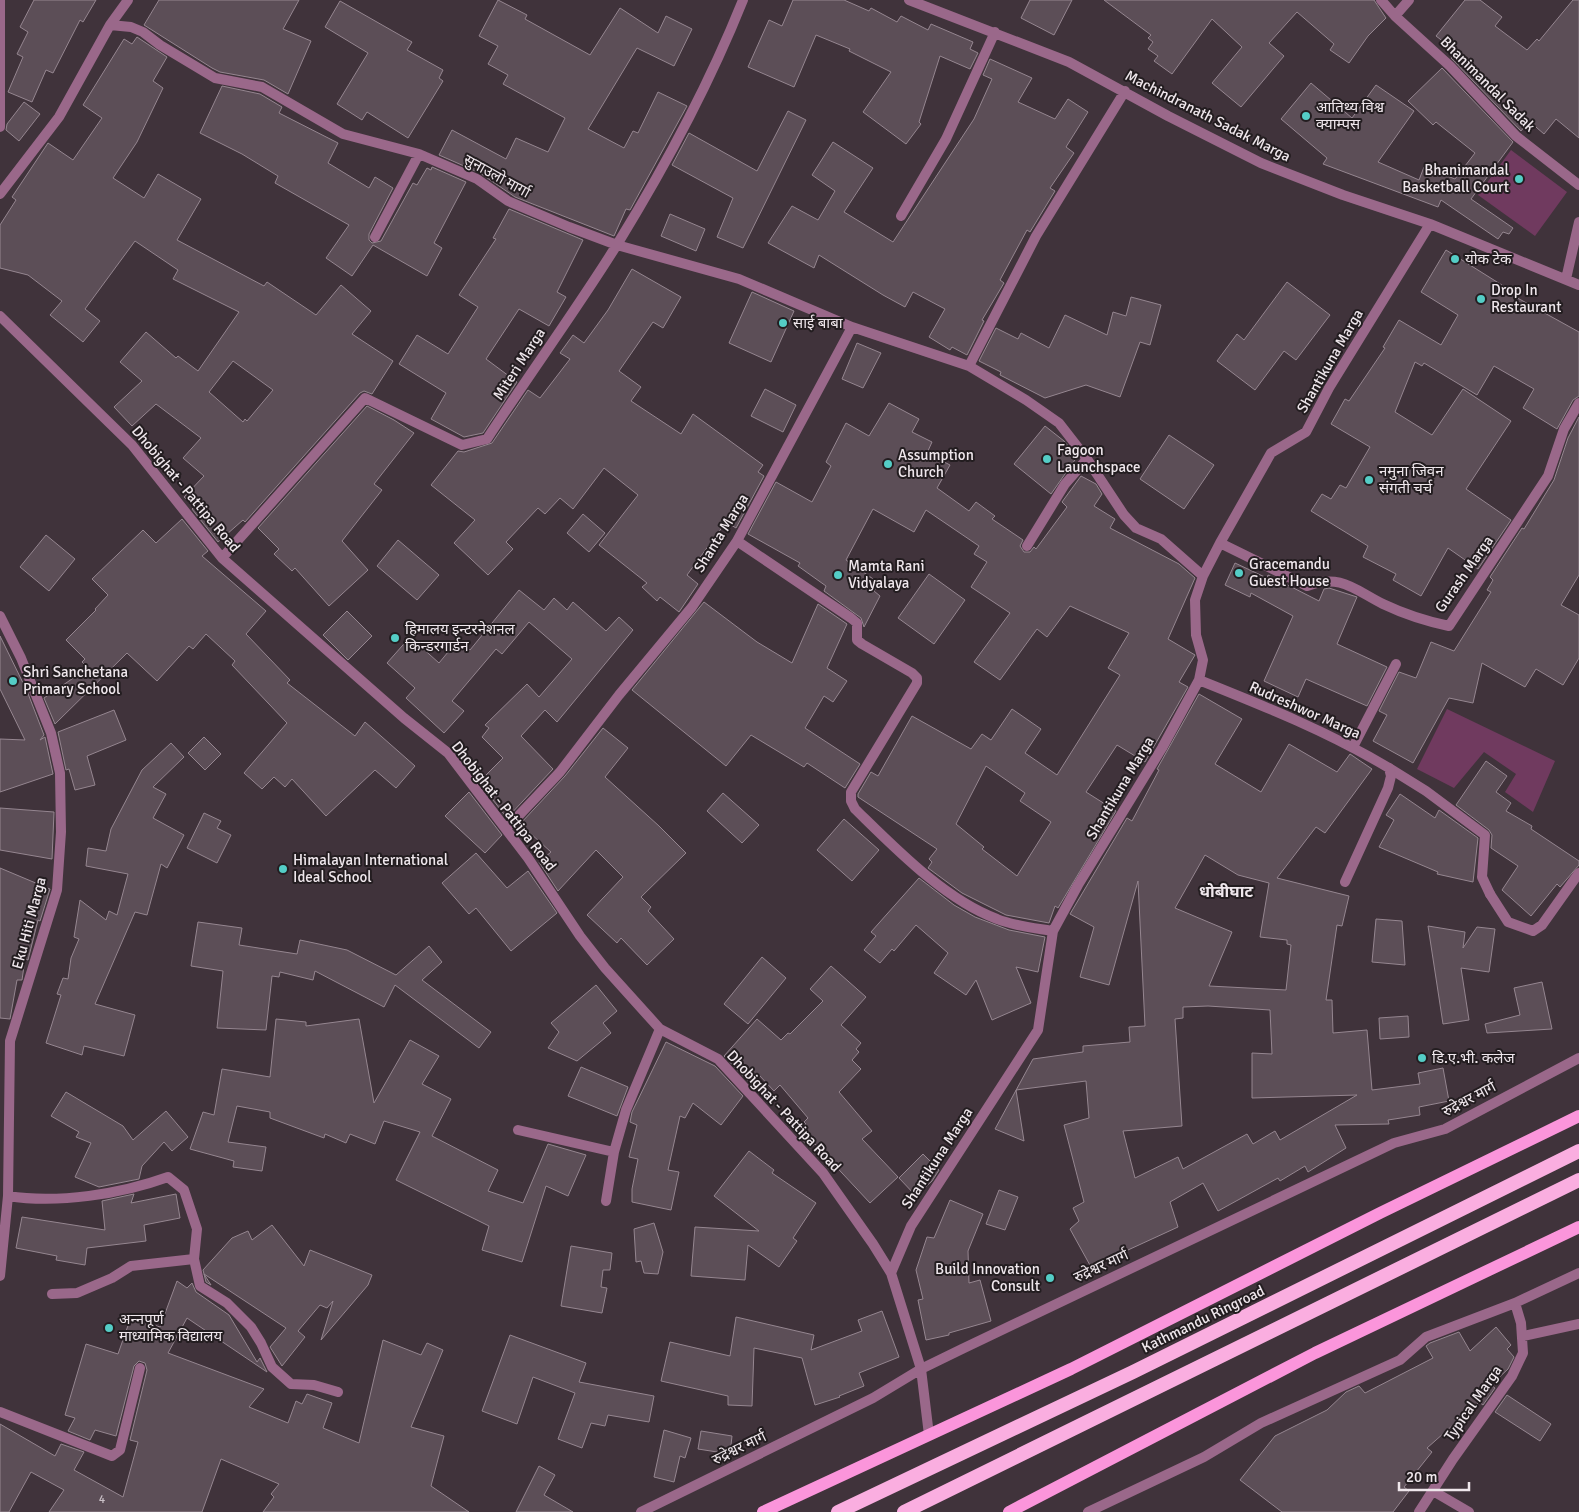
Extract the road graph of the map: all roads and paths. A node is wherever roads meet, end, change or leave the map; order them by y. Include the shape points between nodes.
1 (0, 0) edge
2 (128, 0) edge
3 (743, 0) edge
4 (909, 0) edge
5 (1381, 0) edge
6 (1409, 0) edge
7 (1395, 16) junction
8 (110, 26) junction
9 (995, 32) junction
10 (1125, 91) junction
11 (0, 127) edge
12 (419, 154) junction
13 (1579, 185) edge
14 (0, 194) edge
15 (901, 216) dead end
16 (1579, 222) edge
17 (1430, 224) junction
18 (376, 238) dead end
19 (617, 245) junction
20 (1566, 279) junction
21 (1579, 285) edge
22 (0, 316) edge
23 (852, 327) junction
24 (969, 366) junction
25 (1579, 403) edge
26 (1088, 459) junction
27 (737, 541) junction
28 (1220, 543) junction
29 (1027, 546) dead end
30 (222, 558) junction
31 (1204, 576) junction
32 (0, 616) edge
33 (1396, 664) dead end
34 (1199, 680) junction
35 (1353, 747) junction
36 (1390, 772) junction
37 (506, 829) junction
38 (1579, 873) edge
39 (1345, 882) dead end
40 (1053, 931) junction
41 (660, 1029) junction
42 (1579, 1058) edge
43 (1579, 1116) edge
44 (518, 1130) dead end
45 (1579, 1151) edge
46 (614, 1152) junction
47 (1579, 1180) edge
48 (8, 1196) junction
49 (606, 1201) dead end
50 (1579, 1227) edge
51 (194, 1258) junction
52 (891, 1273) junction
53 (1579, 1273) edge
54 (0, 1276) edge
55 (52, 1294) dead end
56 (1515, 1303) junction
57 (1579, 1324) edge
58 (1523, 1336) junction
59 (140, 1368) dead end
60 (921, 1369) junction
61 (338, 1392) dead end
62 (0, 1412) edge
63 (929, 1435) junction
64 (1433, 1491) junction
65 (641, 1512) edge
66 (763, 1512) edge
67 (838, 1512) edge
68 (904, 1512) edge
69 (1009, 1512) edge
70 (1088, 1512) edge
71 (1419, 1512) edge
72 (1469, 1512) edge

1 - 11 street
2 - 8 street
3 - 19 street, Miteri Marga via 696,105
4 - 9 street, Machindranath Sadak Marga
5 - 7 street, Bhanimandal Sadak
6 - 7 street
7 - 13 street, Bhanimandal Sadak via 1450,66 1516,136
8 - 12 street, सुनाउलो मार्गा via 131,27 143,32 215,78 262,88 343,134
8 - 14 street via 59,117
9 - 10 street, Machindranath Sadak Marga via 1069,62
9 - 15 street via 946,139
10 - 17 street, Machindranath Sadak Marga via 1261,162 1343,195
10 - 24 street via 1036,236
12 - 18 street
12 - 19 street, सुनाउलो मार्गा via 477,179 508,201
16 - 20 street
17 - 20 street, Machindranath Sadak Marga
17 - 28 street, Shantikuna Marga via 1329,388 1306,432 1271,453
19 - 23 street, सुनाउलो मार्गा via 739,278
19 - 30 street, Miteri Marga via 488,439 462,445 365,398
20 - 21 street, Machindranath Sadak Marga
22 - 30 street, Dhobighat - Pattipa Road via 132,445
23 - 24 street
23 - 27 street, Shanta Marga
24 - 26 street via 1059,423
25 - 28 street, Gurash Marga via 1564,429 1548,476 1449,626 1420,620 1382,604 1351,585 1321,581 1308,586
26 - 29 street via 1065,484
26 - 31 street via 1136,528 1161,539
27 - 37 street, Shanta Marga via 692,607 560,772
27 - 40 street via 857,622 857,640 917,678 917,683 851,792 855,809 905,859 963,902 997,920
28 - 31 street, Shantikuna Marga
30 - 37 street, Dhobighat - Pattipa Road via 448,753
31 - 34 street, Shantikuna Marga via 1195,600 1196,635 1203,660
32 - 48 street, Eku Hiti Marga via 51,733 60,773 61,832 57,890 10,1041
33 - 35 street
34 - 35 street, Rudreshwor Marga
34 - 40 street, Shantikuna Marga
35 - 36 street, Rudreshwor Marga
36 - 38 street, Rudreshwor Marga via 1426,791 1485,835 1482,877 1508,922 1533,931 1542,925
36 - 39 street via 1388,788
37 - 41 street, Dhobighat - Pattipa Road via 585,942
40 - 52 street, Shantikuna Marga via 1038,1030 911,1226
41 - 46 street via 626,1110
41 - 52 street, Dhobighat - Pattipa Road via 718,1059 823,1173
42 - 60 street, रुद्रेश्वर मार्ग via 1445,1129 1394,1143
43 - 63 main road via 1071,1369
44 - 46 street
45 - 67 highway, Kathmandu Ringroad via 1133,1372
46 - 49 street
47 - 68 highway
48 - 51 street via 44,1200 138,1188 168,1177 184,1190 197,1229
48 - 54 street, Eku Hiti Marga
50 - 69 main road via 1315,1352
51 - 55 street via 131,1266 77,1293
51 - 61 street via 200,1286 227,1303 251,1327 272,1368 291,1384 314,1385
52 - 60 street
53 - 56 street
56 - 58 street, Typical Marga
56 - 70 street via 1426,1337 1400,1360 1261,1423 1204,1457
57 - 58 street
58 - 64 street, Typical Marga via 1523,1353 1512,1376
59 - 62 street via 120,1450 112,1456
60 - 63 street
60 - 65 street, रुद्रेश्वर मार्ग via 873,1398
63 - 66 main road
64 - 71 street, Typical Marga
64 - 72 street

